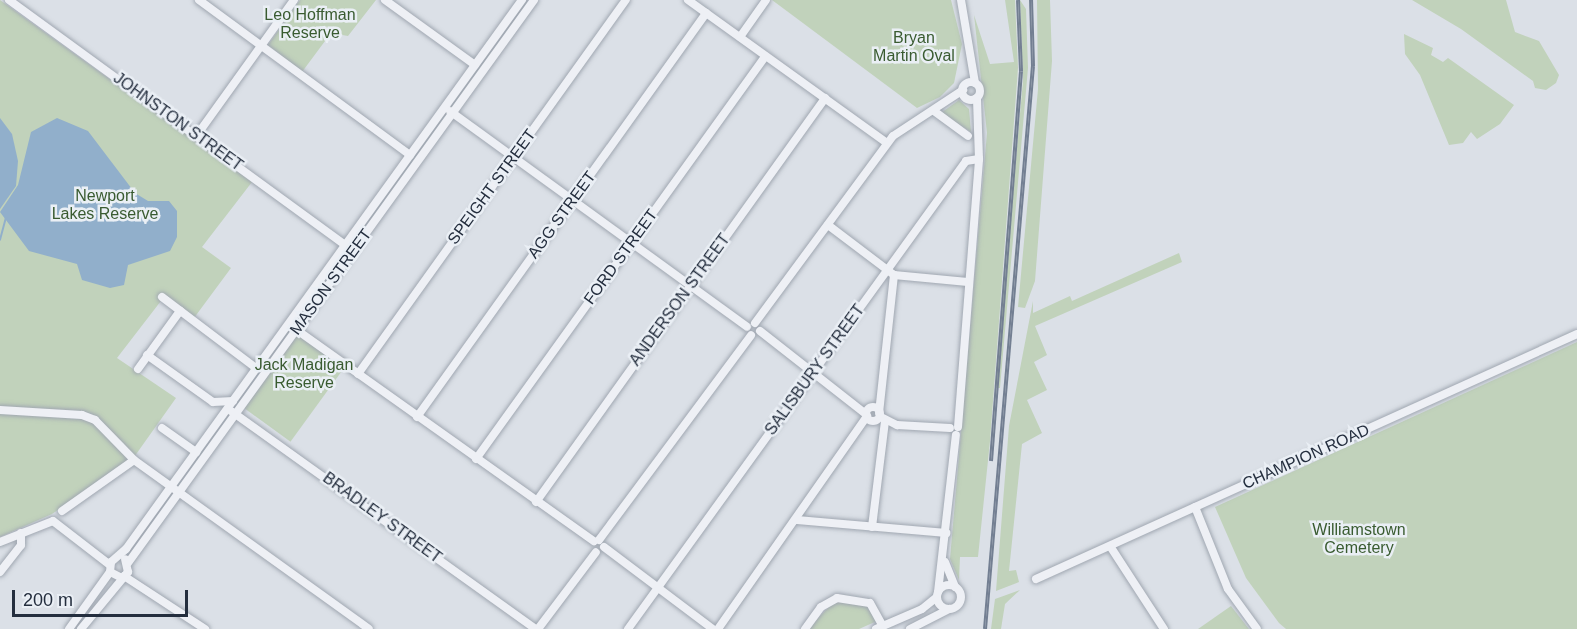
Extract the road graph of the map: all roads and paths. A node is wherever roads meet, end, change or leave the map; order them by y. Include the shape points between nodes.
1 (9, 0) edge
2 (199, 0) edge
3 (294, 0) edge
4 (385, 0) edge
5 (522, 0) edge
6 (534, 0) edge
7 (626, 0) edge
8 (688, 0) edge
9 (766, 0) edge
10 (961, 0) edge
11 (706, 13) junction
12 (740, 37) junction
13 (261, 45) junction
14 (766, 56) junction
15 (475, 65) junction
16 (969, 92) junction
17 (825, 98) junction
18 (445, 107) junction
19 (934, 111) junction
20 (453, 113) junction
21 (196, 135) junction
22 (968, 136) dead end
23 (887, 142) junction
24 (410, 155) junction
25 (514, 156) junction
26 (978, 159) junction
27 (573, 199) junction
28 (828, 225) junction
29 (632, 242) junction
30 (345, 245) junction
31 (891, 272) junction
32 (968, 282) junction
33 (691, 285) junction
34 (162, 297) dead end
35 (180, 311) junction
36 (289, 324) junction
37 (753, 329) junction
38 (297, 330) junction
39 (1577, 334) edge
40 (147, 355) junction
41 (256, 368) junction
42 (138, 369) dead end
43 (814, 372) junction
44 (358, 374) junction
45 (234, 400) junction
46 (0, 410) edge
47 (227, 410) junction
48 (236, 413) junction
49 (875, 416) junction
50 (417, 417) junction
51 (162, 428) dead end
52 (953, 430) junction
53 (196, 452) junction
54 (476, 459) junction
55 (134, 460) junction
56 (171, 487) junction
57 (179, 493) junction
58 (536, 502) junction
59 (1195, 507) junction
60 (62, 511) dead end
61 (797, 519) junction
62 (872, 527) junction
63 (946, 533) junction
64 (17, 535) junction
65 (0, 542) edge
66 (597, 546) junction
67 (1110, 546) junction
68 (944, 550) junction
69 (113, 563) junction
70 (125, 571) junction
71 (0, 572) edge
72 (1036, 579) dead end
73 (956, 587) junction
74 (657, 589) junction
75 (937, 594) junction
76 (950, 609) junction
77 (930, 619) junction
78 (880, 627) edge
79 (69, 629) edge
80 (81, 629) edge
81 (205, 629) edge
82 (369, 629) edge
83 (537, 629) edge
84 (628, 629) edge
85 (713, 629) edge
86 (718, 629) edge
87 (805, 629) edge
88 (910, 629) edge
89 (933, 629) edge
90 (1164, 629) edge
91 (1257, 629) edge

1 - 21 street, JOHNSTON STREET
2 - 13 street
3 - 13 street
4 - 15 street
5 - 15 street, MASON STREET
6 - 20 street, MASON STREET
7 - 25 street, SPEIGHT STREET
8 - 11 street
9 - 12 street
10 - 16 street via 971,58
11 - 12 street
11 - 27 street, AGG STREET
12 - 14 street
13 - 21 street
13 - 24 street
14 - 17 street
14 - 29 street, FORD STREET
15 - 18 street, MASON STREET
16 - 19 street
16 - 26 street via 976,111
17 - 23 street
17 - 33 street, ANDERSON STREET
18 - 20 street
18 - 24 street, MASON STREET
19 - 22 street
19 - 23 street via 904,125
20 - 25 street
20 - 38 street, MASON STREET
21 - 30 street, JOHNSTON STREET
23 - 28 street
24 - 30 street, MASON STREET
25 - 27 street
25 - 44 street, SPEIGHT STREET
26 - 31 street, SALISBURY STREET via 966,161
26 - 32 street
27 - 29 street
27 - 50 street, AGG STREET
28 - 31 street
28 - 37 street
29 - 33 street
29 - 54 street, FORD STREET
30 - 36 street, MASON STREET
31 - 32 street
31 - 43 street, SALISBURY STREET
31 - 49 street via 883,396
32 - 52 street
33 - 37 street
33 - 58 street, ANDERSON STREET
34 - 35 street
35 - 40 street
35 - 41 street
36 - 38 street
36 - 41 street, MASON STREET
37 - 43 street
37 - 66 street
38 - 44 street
38 - 48 street, MASON STREET
39 - 59 street, CHAMPION ROAD
40 - 42 street
40 - 45 street via 213,402
41 - 45 street, MASON STREET
43 - 49 street
43 - 74 street, SALISBURY STREET
44 - 50 street
45 - 47 street, MASON STREET
46 - 55 street via 82,415 95,420
47 - 48 street, BRADLEY STREET
47 - 53 street, MASON STREET
48 - 57 street, MASON STREET
48 - 83 street, BRADLEY STREET
49 - 52 street via 897,425
49 - 61 street
49 - 62 street
50 - 54 street
51 - 53 street
52 - 63 street
53 - 56 street, MASON STREET
54 - 58 street
55 - 56 street
55 - 60 street
56 - 57 street
56 - 69 street, MASON STREET
57 - 70 street, MASON STREET
57 - 82 street
58 - 66 street
59 - 67 street, CHAMPION ROAD
59 - 91 street via 1228,589
61 - 62 street
61 - 86 street
62 - 63 street
63 - 68 street
64 - 65 street
64 - 69 street via 50,521
64 - 71 street via 15,551
66 - 74 street
66 - 83 street
67 - 72 street, CHAMPION ROAD
67 - 90 street
68 - 73 street
68 - 75 street
69 - 70 street
69 - 70 street
69 - 79 street, MASON STREET
70 - 80 street, MASON STREET
70 - 81 street
73 - 75 street
73 - 76 street via 960,600
74 - 84 street, SALISBURY STREET
74 - 85 street
75 - 76 street
75 - 78 street via 922,609
76 - 77 street
77 - 88 street
77 - 89 street
78 - 87 street via 870,603 837,598 821,607

